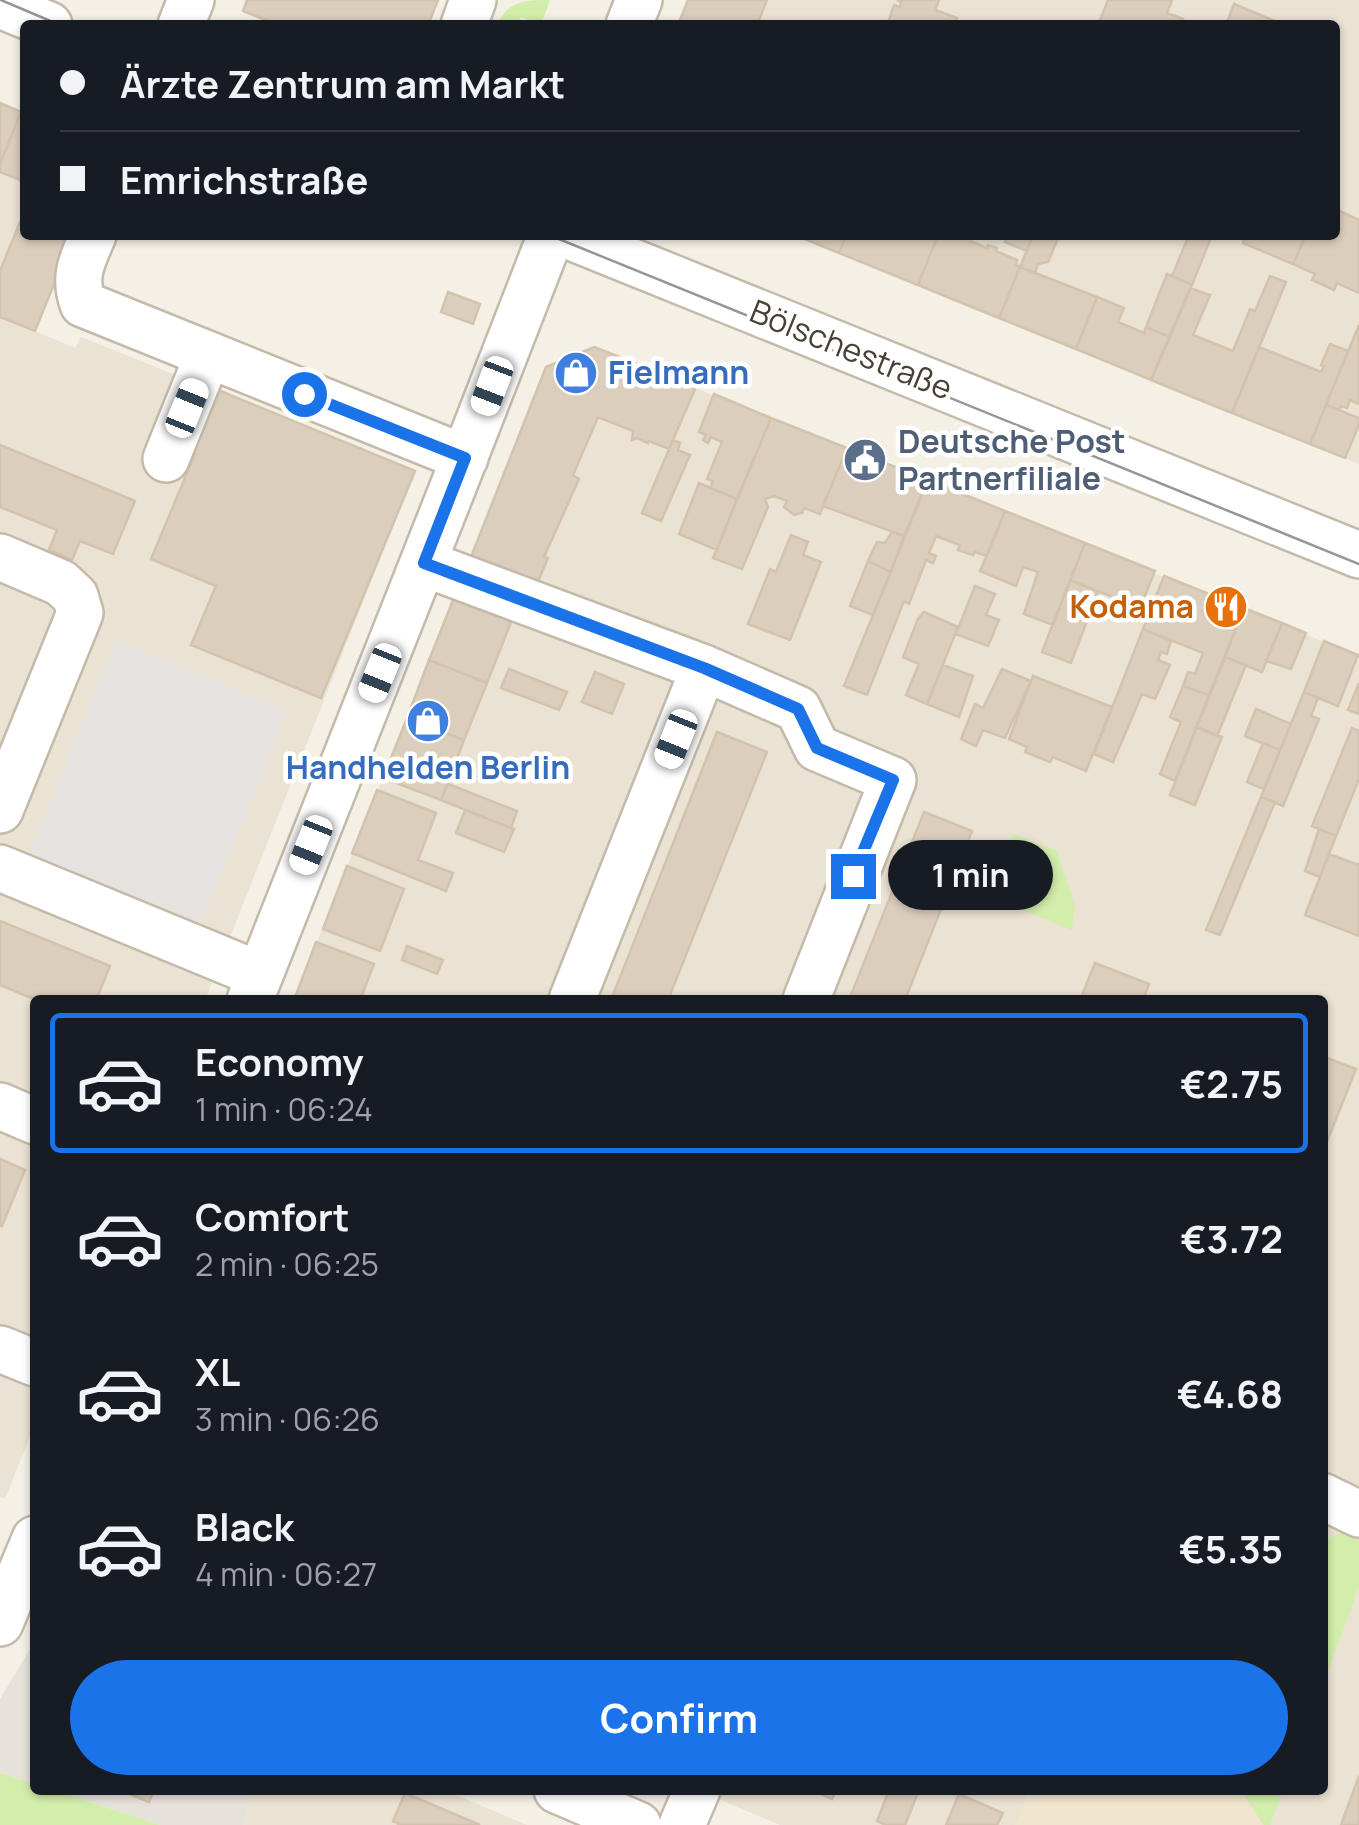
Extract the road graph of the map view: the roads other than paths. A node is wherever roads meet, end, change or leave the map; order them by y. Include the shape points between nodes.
1 (0, 5) edge
2 (37, 20) edge
3 (91, 240) edge
4 (548, 240) edge
5 (578, 240) edge
6 (208, 355) junction
7 (465, 458) junction
8 (166, 459) dead end
9 (1359, 556) edge
10 (0, 557) edge
11 (424, 563) junction
12 (704, 668) junction
13 (0, 810) edge
14 (0, 868) edge
15 (255, 987) edge
16 (574, 995) edge
17 (808, 995) edge
18 (0, 1106) edge
19 (30, 1119) edge
20 (0, 1349) edge
21 (30, 1361) edge
22 (1328, 1499) edge
23 (1359, 1514) edge
24 (24, 1556) edge
25 (0, 1622) edge
26 (568, 1795) edge
27 (695, 1795) edge
28 (638, 1825) edge
29 (682, 1825) edge

1 - 2 street
3 - 6 street via 80,269 83,304
4 - 7 street
5 - 9 street, Bölschestraße
6 - 7 street
6 - 8 street
7 - 11 street
10 - 13 street via 60,583 75,596 80,613
11 - 12 street
11 - 15 street
12 - 16 street
12 - 17 street via 798,709 817,748 893,780
14 - 15 street
18 - 19 street
20 - 21 street
22 - 23 street
24 - 25 street
26 - 28 street
27 - 29 street

